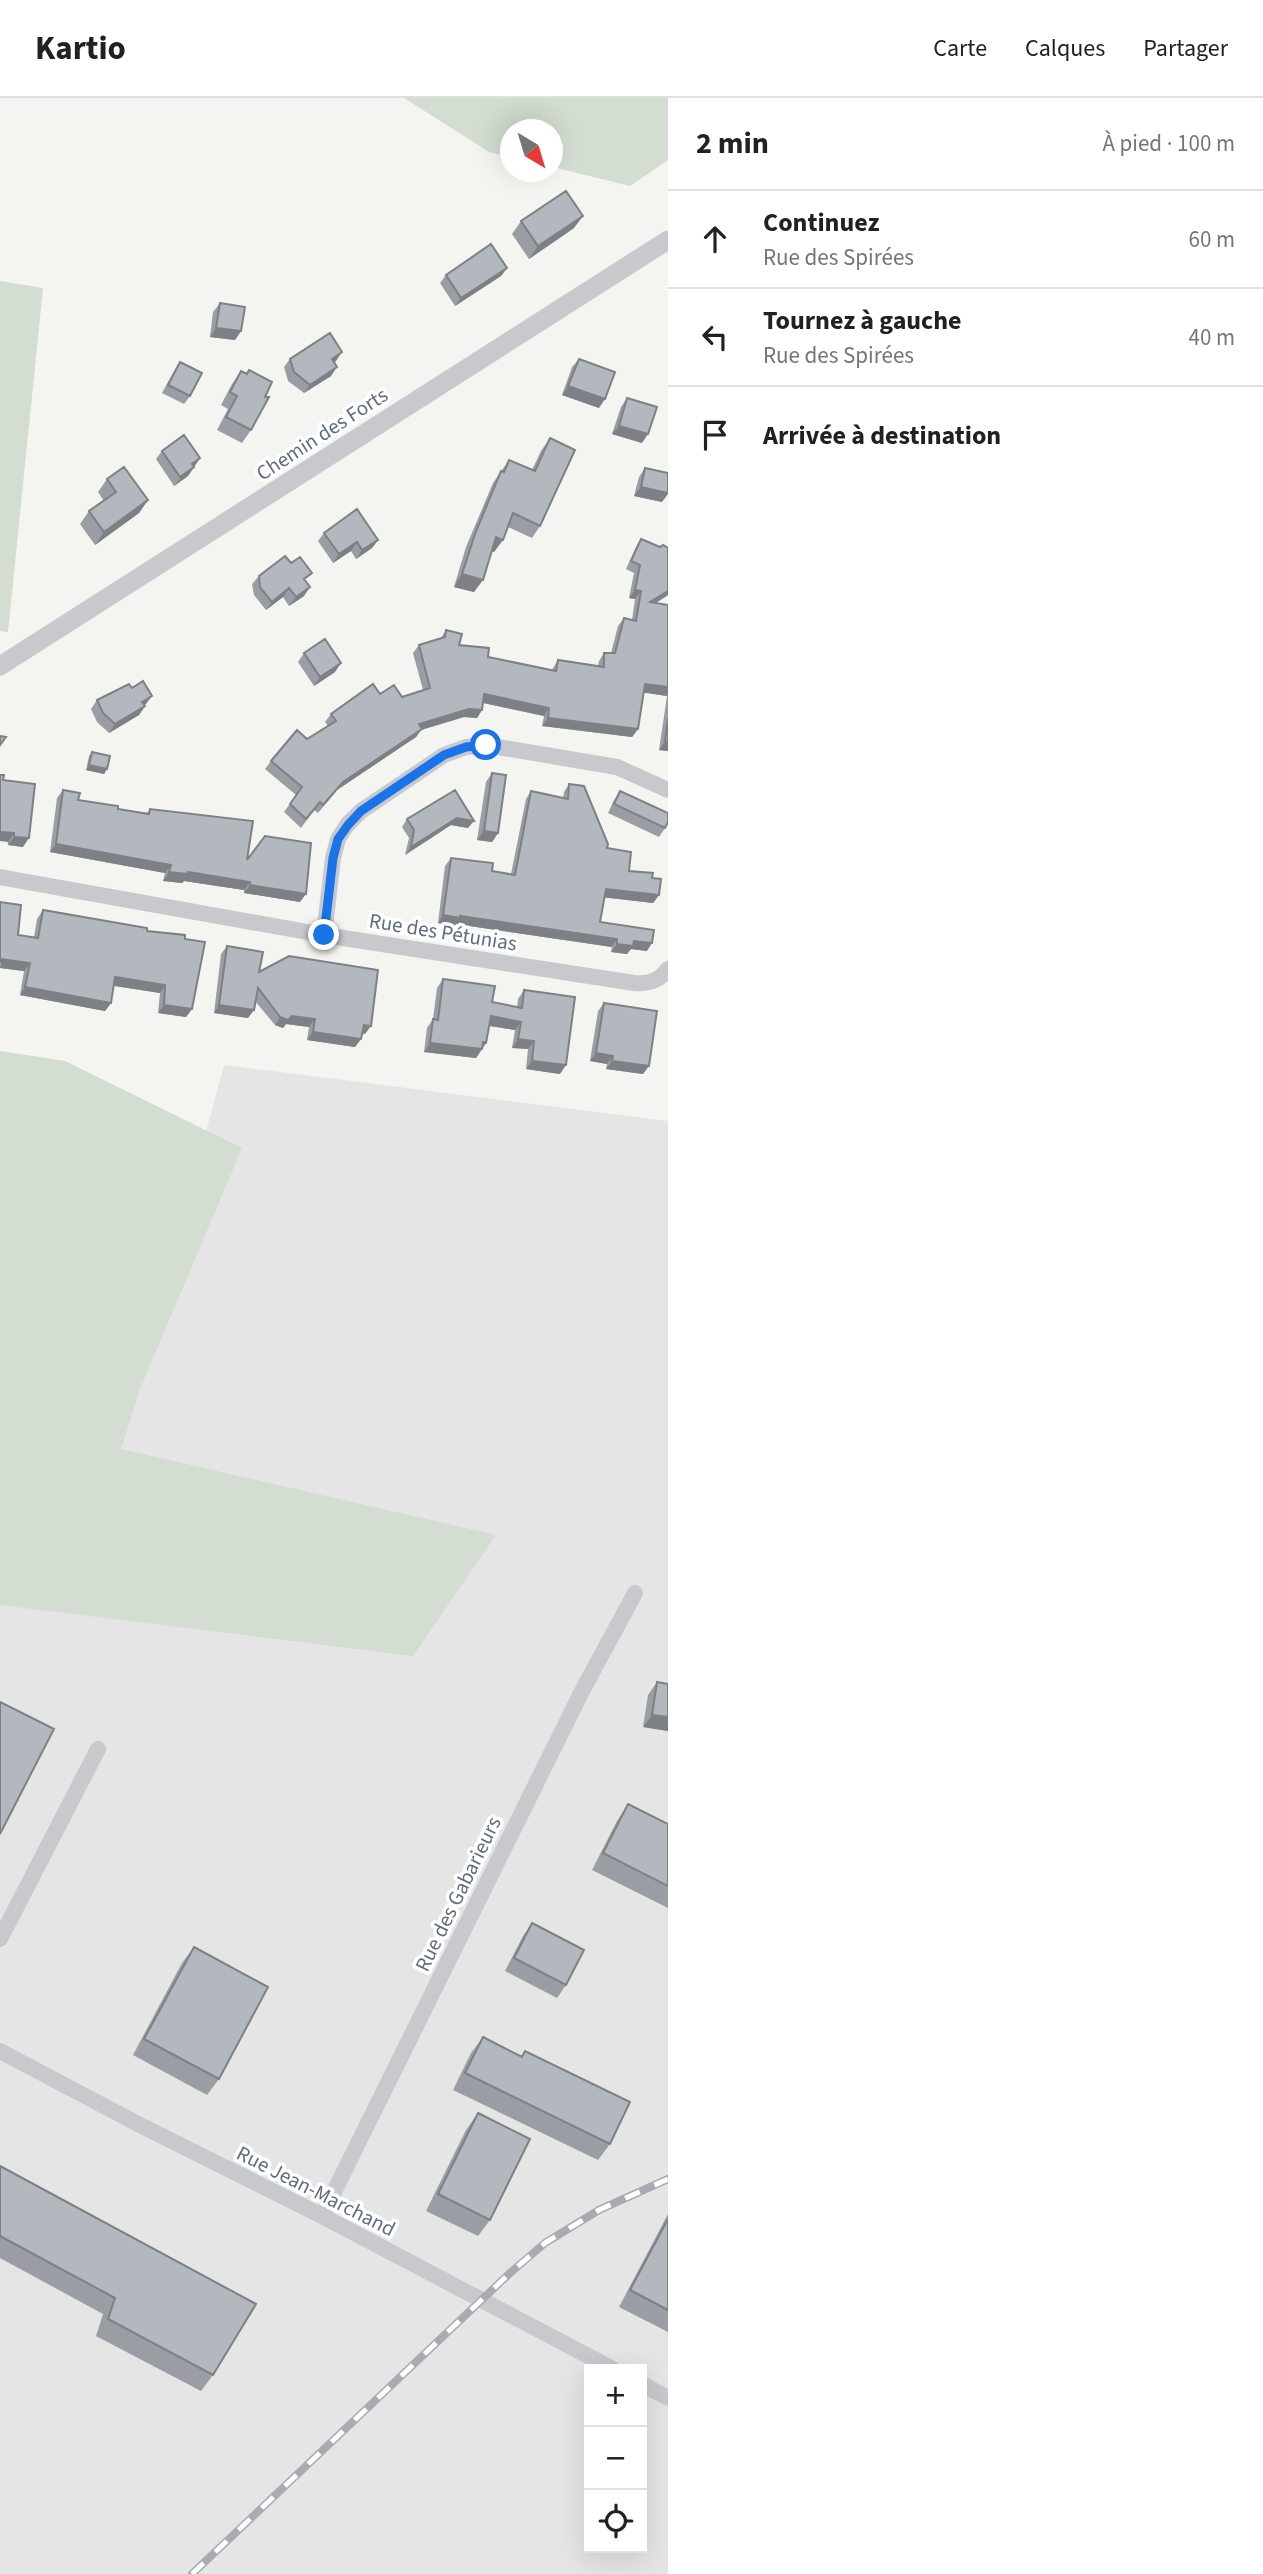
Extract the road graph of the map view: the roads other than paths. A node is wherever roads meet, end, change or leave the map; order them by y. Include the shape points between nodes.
1 (668, 240) edge
2 (0, 666) edge
3 (668, 790) edge
4 (0, 877) edge
5 (324, 935) junction
6 (668, 969) edge
7 (635, 1593) dead end
8 (98, 1749) dead end
9 (0, 1939) edge
10 (0, 2051) edge
11 (322, 2216) junction
12 (603, 2364) edge
13 (647, 2387) edge
14 (668, 2398) edge

1 - 2 street, Chemin des Forts
3 - 5 street via 617,767 486,745 444,755 361,811 342,832 333,858
4 - 5 street, Rue des Pétunias
5 - 6 street, Rue des Pétunias via 634,983 648,984
7 - 11 street, Rue des Gabarieurs
8 - 9 street
10 - 11 street, Rue Jean-Marchand
11 - 12 street, Rue Jean-Marchand
13 - 14 street

